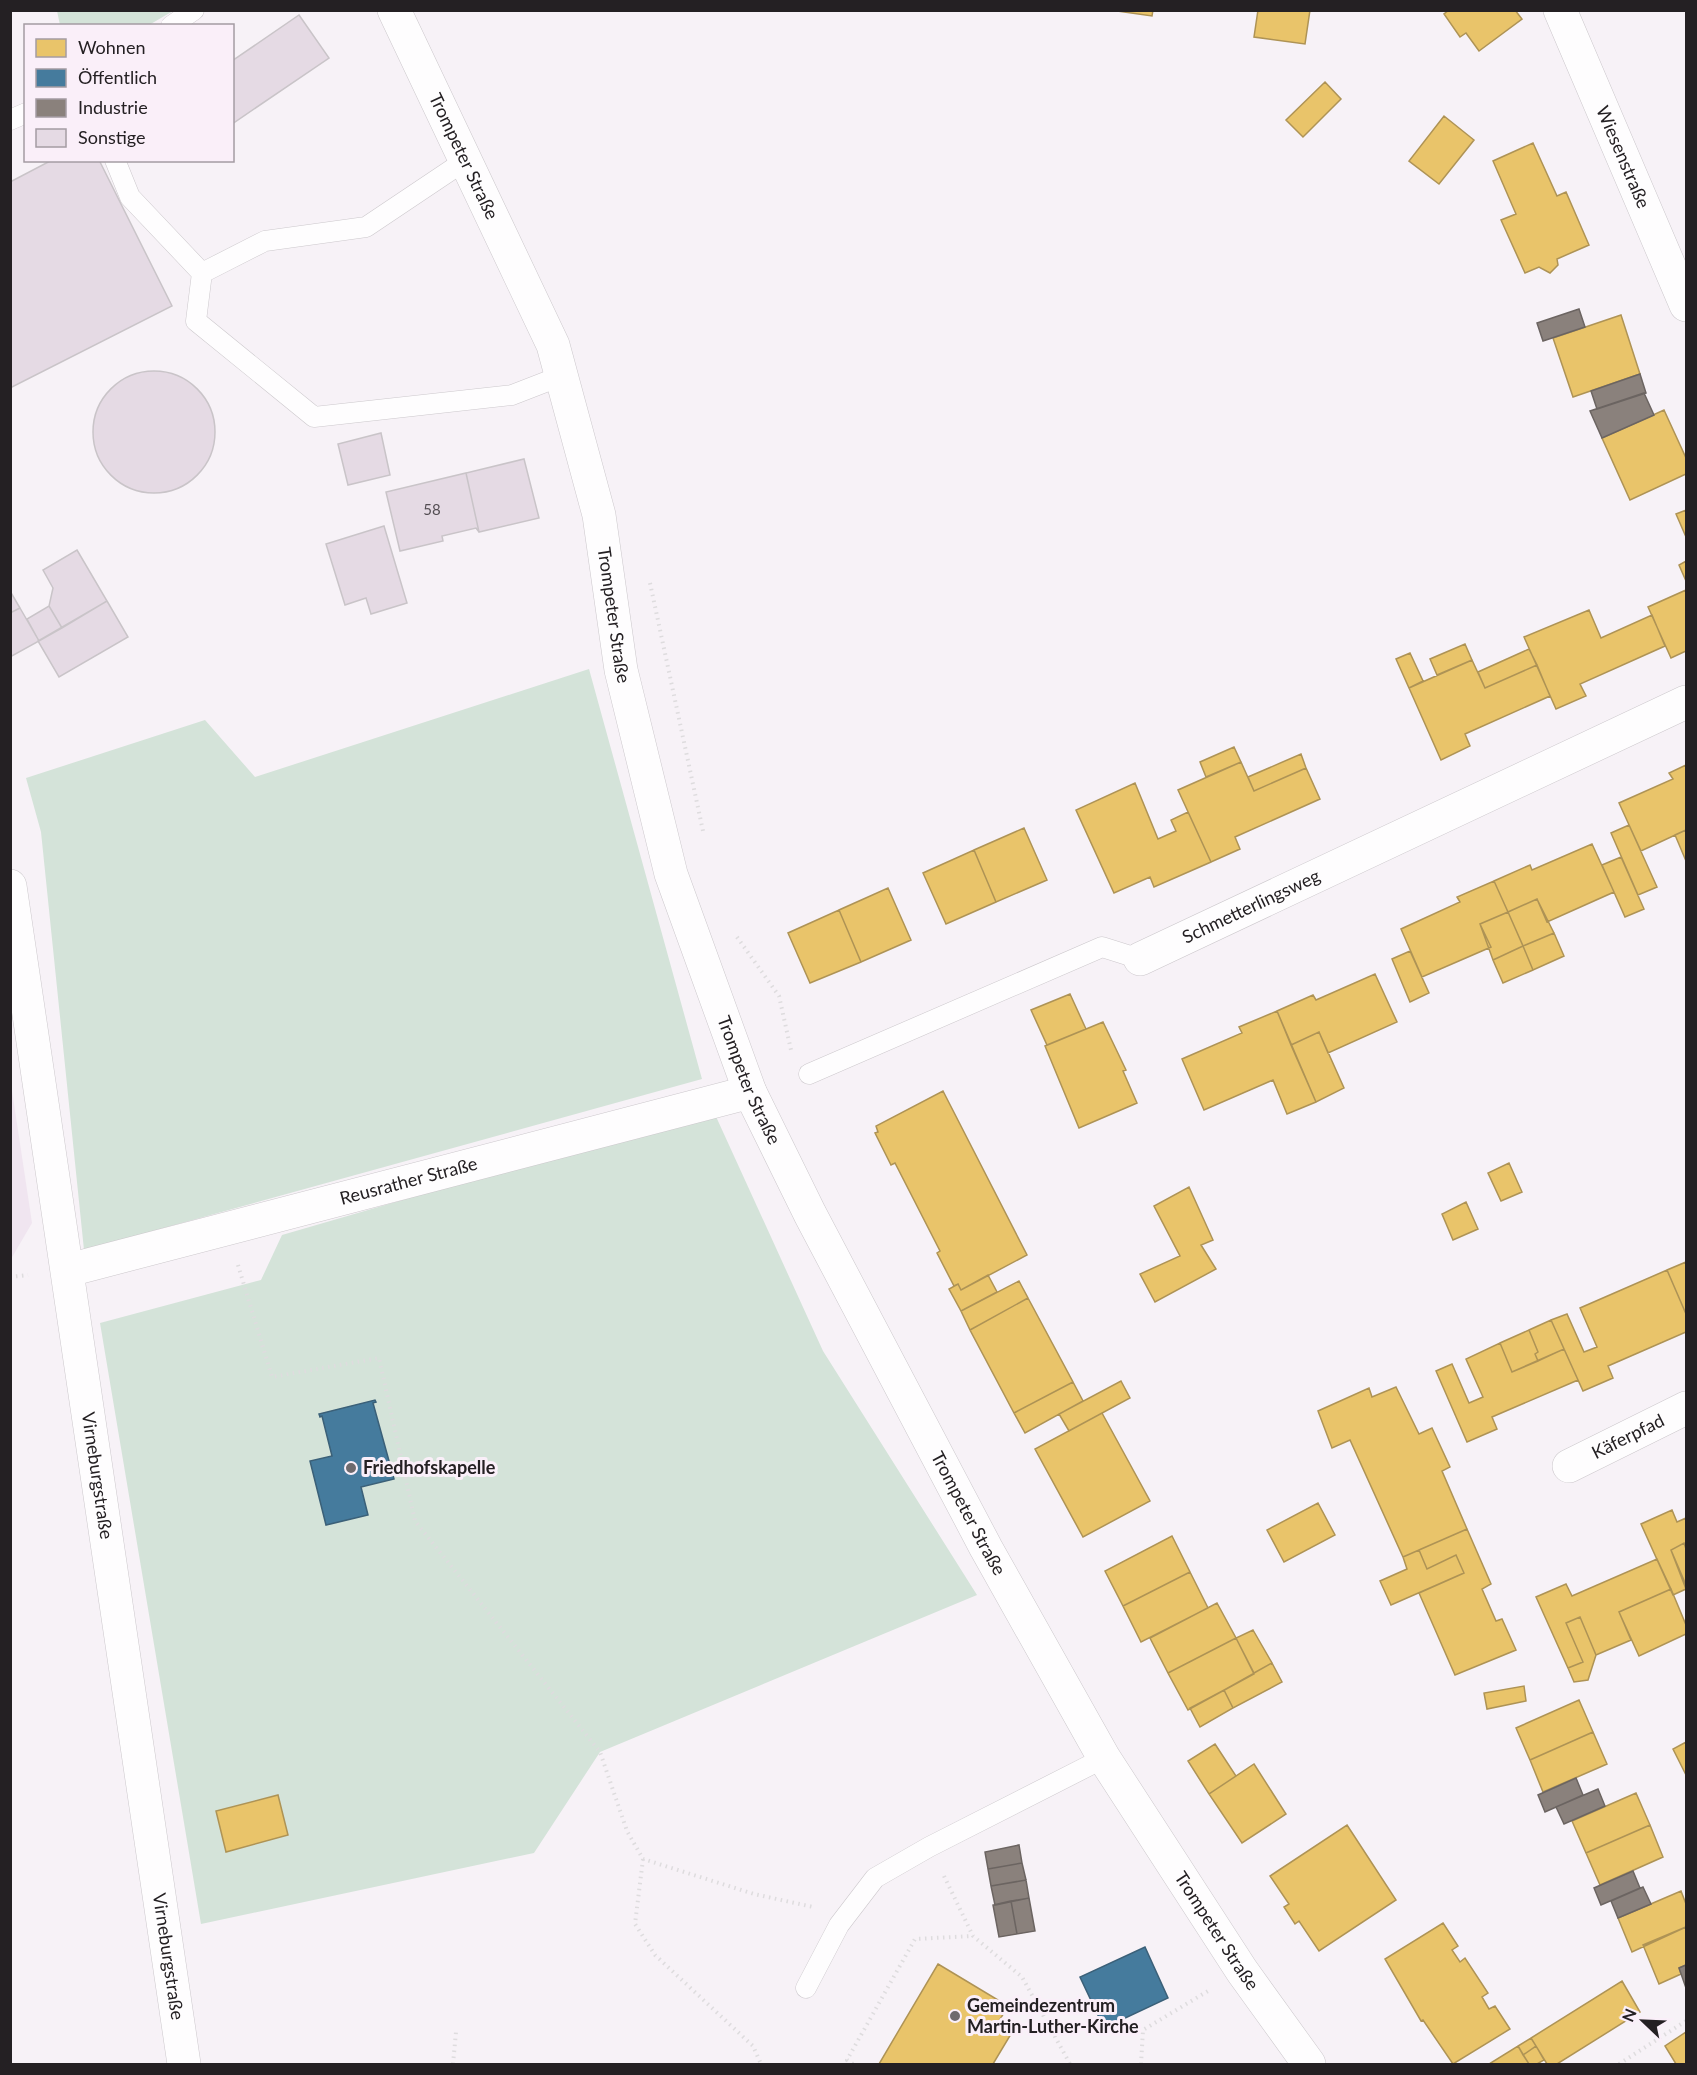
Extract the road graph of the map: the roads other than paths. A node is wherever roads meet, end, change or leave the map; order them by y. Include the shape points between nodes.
1 (194, 10) edge
2 (394, 10) edge
3 (1560, 10) edge
4 (174, 24) edge
5 (24, 114) edge
6 (10, 120) edge
7 (466, 160) junction
8 (116, 162) edge
9 (202, 273) junction
10 (1686, 305) edge
11 (561, 376) junction
12 (1686, 702) edge
13 (10, 886) edge
14 (1140, 959) joint
15 (809, 1074) dead end
16 (750, 1092) junction
17 (69, 1270) junction
18 (1686, 1408) edge
19 (1569, 1466) dead end
20 (1104, 1758) junction
21 (806, 1988) dead end
22 (184, 2064) edge
23 (1309, 2064) edge

1 - 4 lane
2 - 7 street, Trompeter Straße
3 - 10 street, Wiesenstraße
5 - 6 lane
7 - 9 lane via 366,227 265,241
7 - 11 street, Trompeter Straße via 553,345
8 - 9 lane via 130,197
9 - 11 lane via 196,321 314,417 512,395
11 - 16 street, Trompeter Straße via 599,515 621,670 671,874
12 - 14 street, Schmetterlingsweg
13 - 17 street, Virneburgstraße
14 - 15 lane, Schmetterlingsweg via 1102,947
16 - 17 street, Reusrather Straße
16 - 20 street, Trompeter Straße via 975,1527
17 - 22 street, Virneburgstraße
18 - 19 street, Käferpfad
20 - 21 lane via 875,1878 846,1914
20 - 23 street, Trompeter Straße via 1242,1971

